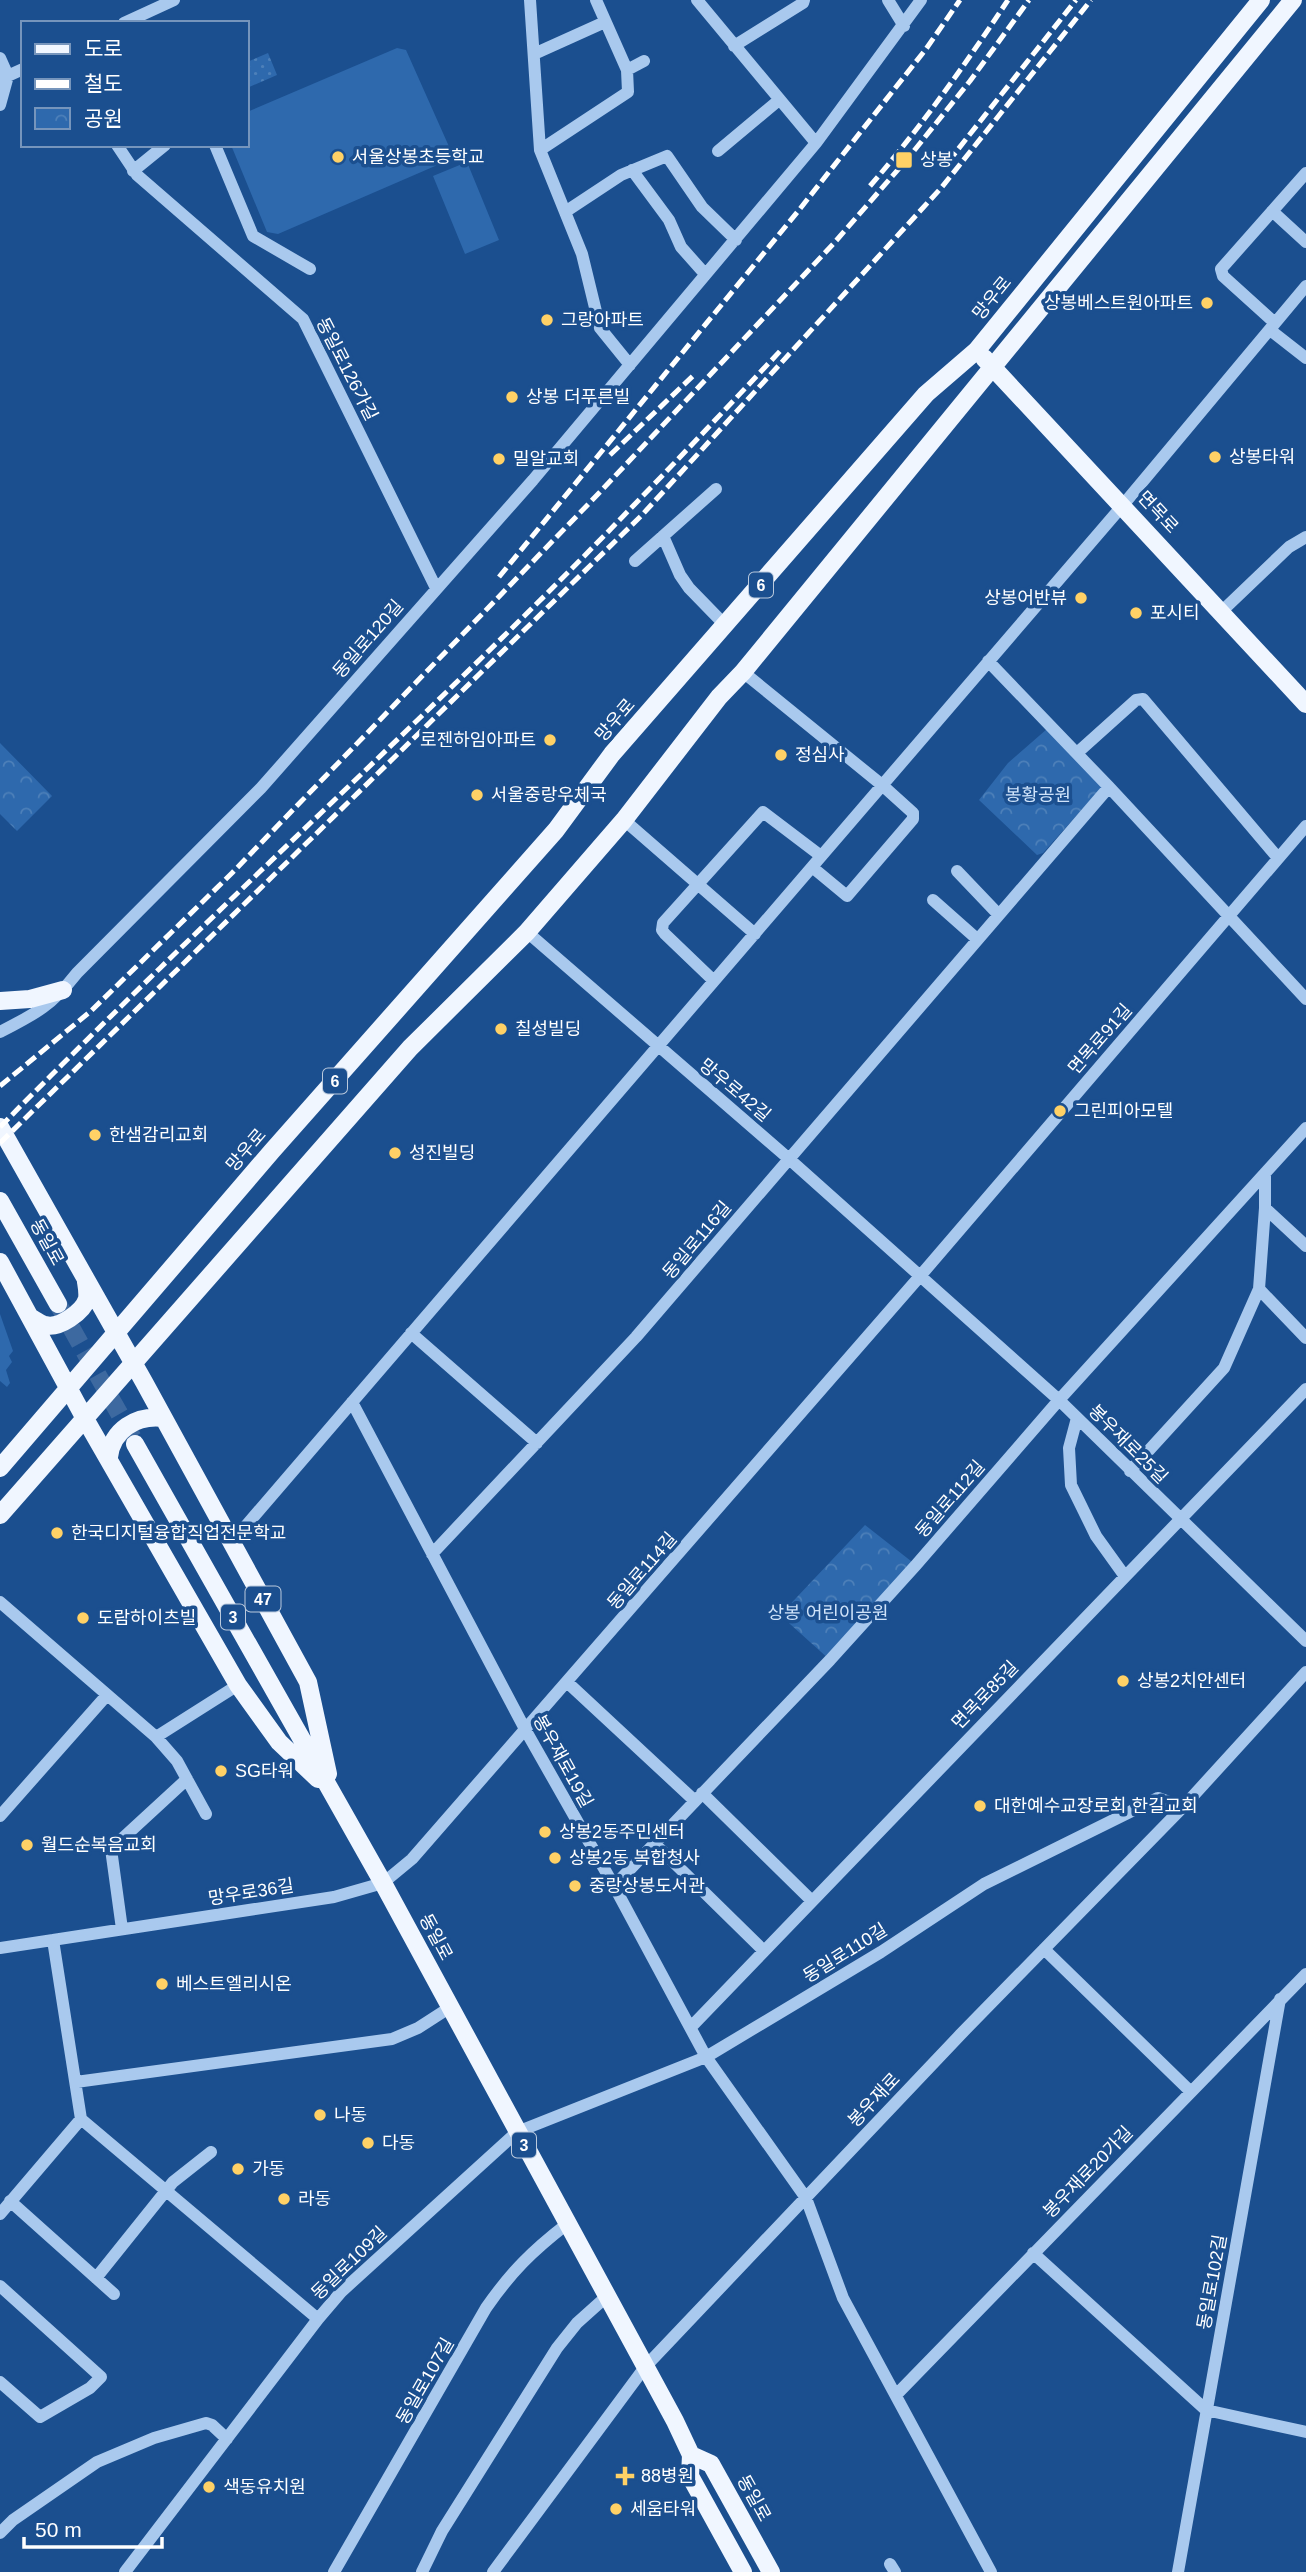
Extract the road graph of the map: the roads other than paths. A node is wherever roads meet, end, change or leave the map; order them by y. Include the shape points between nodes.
1 (174, 0) edge
2 (530, 0) edge
3 (596, 0) edge
4 (697, 0) edge
5 (804, 0) edge
6 (888, 0) edge
7 (921, 0) edge
8 (1261, 0) edge
9 (1293, 0) edge
10 (128, 21) edge
11 (605, 22) junction
12 (904, 26) junction
13 (734, 46) junction
14 (534, 54) junction
15 (0, 58) edge
16 (644, 61) dead end
17 (21, 70) edge
18 (627, 71) junction
19 (4, 78) edge
20 (779, 100) junction
21 (0, 105) edge
22 (816, 144) junction
23 (118, 147) edge
24 (163, 147) edge
25 (216, 147) edge
26 (540, 150) junction
27 (718, 151) dead end
28 (632, 170) junction
29 (133, 171) junction
30 (1306, 173) edge
31 (1272, 211) junction
32 (565, 212) junction
33 (736, 240) junction
34 (1306, 242) edge
35 (310, 269) dead end
36 (705, 274) junction
37 (1306, 286) edge
38 (1272, 326) junction
39 (977, 350) junction
40 (1306, 358) edge
41 (630, 365) junction
42 (992, 366) junction
43 (716, 489) dead end
44 (1123, 505) junction
45 (663, 536) junction
46 (1306, 537) edge
47 (635, 561) dead end
48 (436, 588) junction
49 (1221, 612) junction
50 (725, 625) junction
51 (988, 661) junction
52 (743, 672) junction
53 (1306, 704) edge
54 (1077, 753) junction
55 (882, 785) junction
56 (1109, 787) junction
57 (624, 820) junction
58 (1306, 826) edge
59 (821, 856) junction
60 (1278, 858) junction
61 (812, 867) junction
62 (957, 871) dead end
63 (698, 883) junction
64 (933, 900) dead end
65 (998, 914) junction
66 (1230, 915) junction
67 (527, 932) junction
68 (755, 934) junction
69 (977, 939) junction
70 (714, 981) junction
71 (63, 990) junction
72 (1306, 999) edge
73 (0, 1001) edge
74 (0, 1032) edge
75 (658, 1047) junction
76 (0, 1127) edge
77 (1306, 1128) edge
78 (788, 1158) junction
79 (1265, 1173) junction
80 (0, 1201) edge
81 (1265, 1208) junction
82 (1306, 1246) edge
83 (0, 1262) edge
84 (921, 1275) junction
85 (86, 1282) junction
86 (1259, 1289) junction
87 (58, 1304) tunnel mouth
88 (30, 1317) junction
89 (116, 1333) junction
90 (411, 1333) junction
91 (1306, 1338) edge
92 (133, 1363) junction
93 (68, 1388) junction
94 (1306, 1388) edge
95 (1059, 1400) junction
96 (352, 1402) junction
97 (84, 1417) junction
98 (163, 1418) junction
99 (1077, 1418) junction
100 (537, 1443) junction
101 (135, 1444) tunnel mouth
102 (108, 1457) junction
103 (0, 1468) edge
104 (1130, 1471) junction
105 (0, 1515) edge
106 (1178, 1519) junction
107 (232, 1542) junction
108 (432, 1553) junction
109 (1124, 1575) junction
110 (0, 1602) edge
111 (1306, 1641) edge
112 (1306, 1672) edge
113 (568, 1684) junction
114 (238, 1685) junction
115 (107, 1695) junction
116 (526, 1731) junction
117 (156, 1737) junction
118 (187, 1779) junction
119 (331, 1791) junction
120 (699, 1797) junction
121 (1183, 1807) junction
122 (206, 1814) dead end
123 (0, 1816) edge
124 (654, 1843) junction
125 (383, 1883) junction
126 (614, 1886) junction
127 (812, 1900) junction
128 (122, 1929) junction
129 (53, 1940) junction
130 (0, 1948) edge
131 (1044, 1949) junction
132 (764, 1951) junction
133 (1306, 1974) edge
134 (1280, 1999) junction
135 (449, 2008) junction
136 (691, 2027) junction
137 (706, 2057) junction
138 (76, 2082) junction
139 (1190, 2091) junction
140 (81, 2119) junction
141 (517, 2132) junction
142 (211, 2152) dead end
143 (166, 2191) junction
144 (806, 2198) junction
145 (5, 2204) edge
146 (567, 2224) junction
147 (1033, 2253) junction
148 (96, 2278) junction
149 (0, 2286) edge
150 (114, 2294) dead end
151 (606, 2297) junction
152 (318, 2319) junction
153 (645, 2367) junction
154 (0, 2382) edge
155 (896, 2395) junction
156 (1207, 2410) junction
157 (1306, 2432) edge
158 (227, 2439) junction
159 (691, 2455) junction
160 (0, 2533) edge
161 (125, 2572) edge
162 (334, 2572) edge
163 (422, 2572) edge
164 (493, 2572) edge
165 (743, 2572) edge
166 (771, 2572) edge
167 (990, 2572) edge
168 (1178, 2572) edge

1 - 10 street
2 - 14 street
3 - 11 street
4 - 13 street
5 - 13 street
6 - 12 street
7 - 12 street, 동일로120길
8 - 39 main road, 망우로 / 6
9 - 42 main road, 6
11 - 14 street
11 - 18 street
12 - 22 street, 동일로120길
13 - 20 street
14 - 26 street
15 - 19 street
16 - 18 street
17 - 19 street
18 - 26 street via 628,92 622,98
19 - 21 street
20 - 22 street
20 - 27 street
22 - 33 street, 동일로120길
23 - 29 street, 동일로126가길
24 - 29 street
25 - 35 street via 253,236
26 - 32 street
28 - 32 street
28 - 33 street via 667,156 702,207
28 - 36 street via 669,220 681,247
29 - 48 street, 동일로126가길 via 303,319
30 - 31 street
31 - 34 street
31 - 38 street via 1221,269
32 - 41 street via 582,254 600,328
33 - 36 street, 동일로120길
36 - 41 street, 동일로120길
37 - 38 street
38 - 40 street
38 - 44 street
39 - 42 main road, 면목로
39 - 50 main road, 망우로 / 6 via 926,394
41 - 48 street, 동일로120길
42 - 44 main road, 면목로
42 - 52 main road, 6
43 - 45 street
44 - 49 main road, 면목로
44 - 51 street
45 - 47 street
45 - 50 street via 689,588
46 - 49 street via 1289,547
48 - 71 street, 동일로120길 via 261,788
49 - 53 main road, 면목로
50 - 89 main road, 망우로 / 6 via 612,754 556,830
51 - 54 street
51 - 55 street
52 - 55 street
52 - 57 main road, 6
54 - 56 street
54 - 60 street via 1136,700 1143,699
55 - 59 street
55 - 61 street via 914,819 847,896
56 - 65 street, 동일로116길
56 - 66 street
57 - 63 street
57 - 67 main road, 6
58 - 60 street, 면목로91길
59 - 61 street
59 - 63 street via 763,812
60 - 66 street, 면목로91길
61 - 68 street
62 - 65 street
63 - 68 street
63 - 70 street via 662,930
64 - 69 street
65 - 69 street, 동일로116길
66 - 72 street
66 - 84 street, 면목로91길
67 - 75 street, 망우로42길
67 - 92 main road, 6 via 410,1048
68 - 70 street
69 - 78 street, 동일로116길
70 - 75 street
71 - 73 main road
71 - 74 street, 동일로120길 via 41,1011
75 - 78 street, 망우로42길
75 - 90 street
76 - 85 main road
77 - 79 street, 동일로112길
78 - 84 street, 망우로42길
78 - 100 street, 동일로116길 via 636,1337
79 - 81 street
79 - 95 street, 동일로112길
80 - 87 main road, 동일로
81 - 82 street
81 - 86 street
83 - 88 main road
84 - 95 street, 봉우재로25길
84 - 113 street, 동일로114길
85 - 88 main road via 88,1294 76,1313 45,1325
85 - 89 main road
86 - 91 street
86 - 104 street via 1224,1368
88 - 93 main road
89 - 92 main road, 47
89 - 93 main road, 망우로 / 6
90 - 96 street
90 - 100 street
92 - 97 main road
92 - 98 main road, 47
93 - 97 main road
93 - 103 main road, 망우로 / 6
94 - 106 street, 면목로85길
95 - 99 street, 봉우재로25길
95 - 120 street, 동일로112길 via 908,1574
96 - 107 street
96 - 108 street, 봉우재로19길
97 - 102 main road
97 - 105 main road
98 - 102 main road via 143,1418 122,1429
98 - 107 main road, 47
99 - 104 street, 봉우재로25길
99 - 109 street via 1069,1448 1071,1485 1096,1536
100 - 108 street, 동일로116길
101 - 119 main road, 동일로 / 3
102 - 114 main road
104 - 106 street, 봉우재로25길
106 - 109 street, 면목로85길
106 - 111 street, 봉우재로25길
107 - 119 main road, 47 via 308,1682
108 - 116 street, 봉우재로19길
109 - 127 street, 면목로85길
110 - 115 street
112 - 121 street, 봉우재로
113 - 116 street, 동일로114길
113 - 120 street
114 - 117 street
114 - 119 main road via 279,1742
115 - 117 street
115 - 123 street
116 - 125 street, 동일로114길 via 412,1859
116 - 126 street, 봉우재로19길
117 - 118 street
118 - 122 street
118 - 128 street via 111,1849
119 - 125 main road, 동일로 / 3
120 - 124 street, 동일로112길
120 - 127 street
121 - 131 street, 봉우재로
121 - 137 street, 동일로110길 via 1158,1798 984,1884
124 - 126 street, 동일로112길
124 - 132 street
125 - 128 street, 망우로36길 via 334,1897
125 - 135 main road, 동일로 / 3
126 - 136 street, 봉우재로19길
127 - 132 street, 면목로85길
128 - 129 street, 망우로36길
129 - 130 street, 망우로36길
129 - 138 street
131 - 139 street
131 - 144 street, 봉우재로
132 - 136 street, 면목로85길
133 - 134 street, 봉우재로20가길
134 - 139 street, 봉우재로20가길
134 - 156 street, 동일로102길
135 - 138 street via 409,2033 384,2041
135 - 141 main road, 동일로 / 3
136 - 137 street, 봉우재로19길
137 - 141 street, 동일로110길
137 - 144 street, 봉우재로19길
138 - 140 street
139 - 147 street, 봉우재로20가길
140 - 143 street
140 - 145 street
141 - 146 main road, 동일로 / 3
141 - 152 street, 동일로109길 via 347,2286
142 - 143 street
143 - 148 street
143 - 152 street
144 - 153 street, 봉우재로
144 - 155 street, 봉우재로19길 via 843,2298
145 - 148 street
146 - 151 main road, 동일로 / 3
146 - 162 street, 동일로107길 via 509,2276 486,2308
147 - 155 street, 봉우재로20가길
147 - 156 street
148 - 150 street
149 - 154 street via 101,2377 40,2417
151 - 153 main road, 동일로 / 3
151 - 163 street via 560,2344 442,2531
152 - 158 street, 동일로109길
153 - 159 main road, 동일로 / 3
153 - 164 street, 봉우재로
155 - 167 street, 봉우재로19길
156 - 157 street
156 - 168 street, 동일로102길
158 - 160 street via 206,2423 113,2454 84,2470
158 - 161 street, 동일로109길
159 - 165 main road, 동일로 / 3 via 690,2476
159 - 166 main road, 동일로 / 3 via 711,2464

